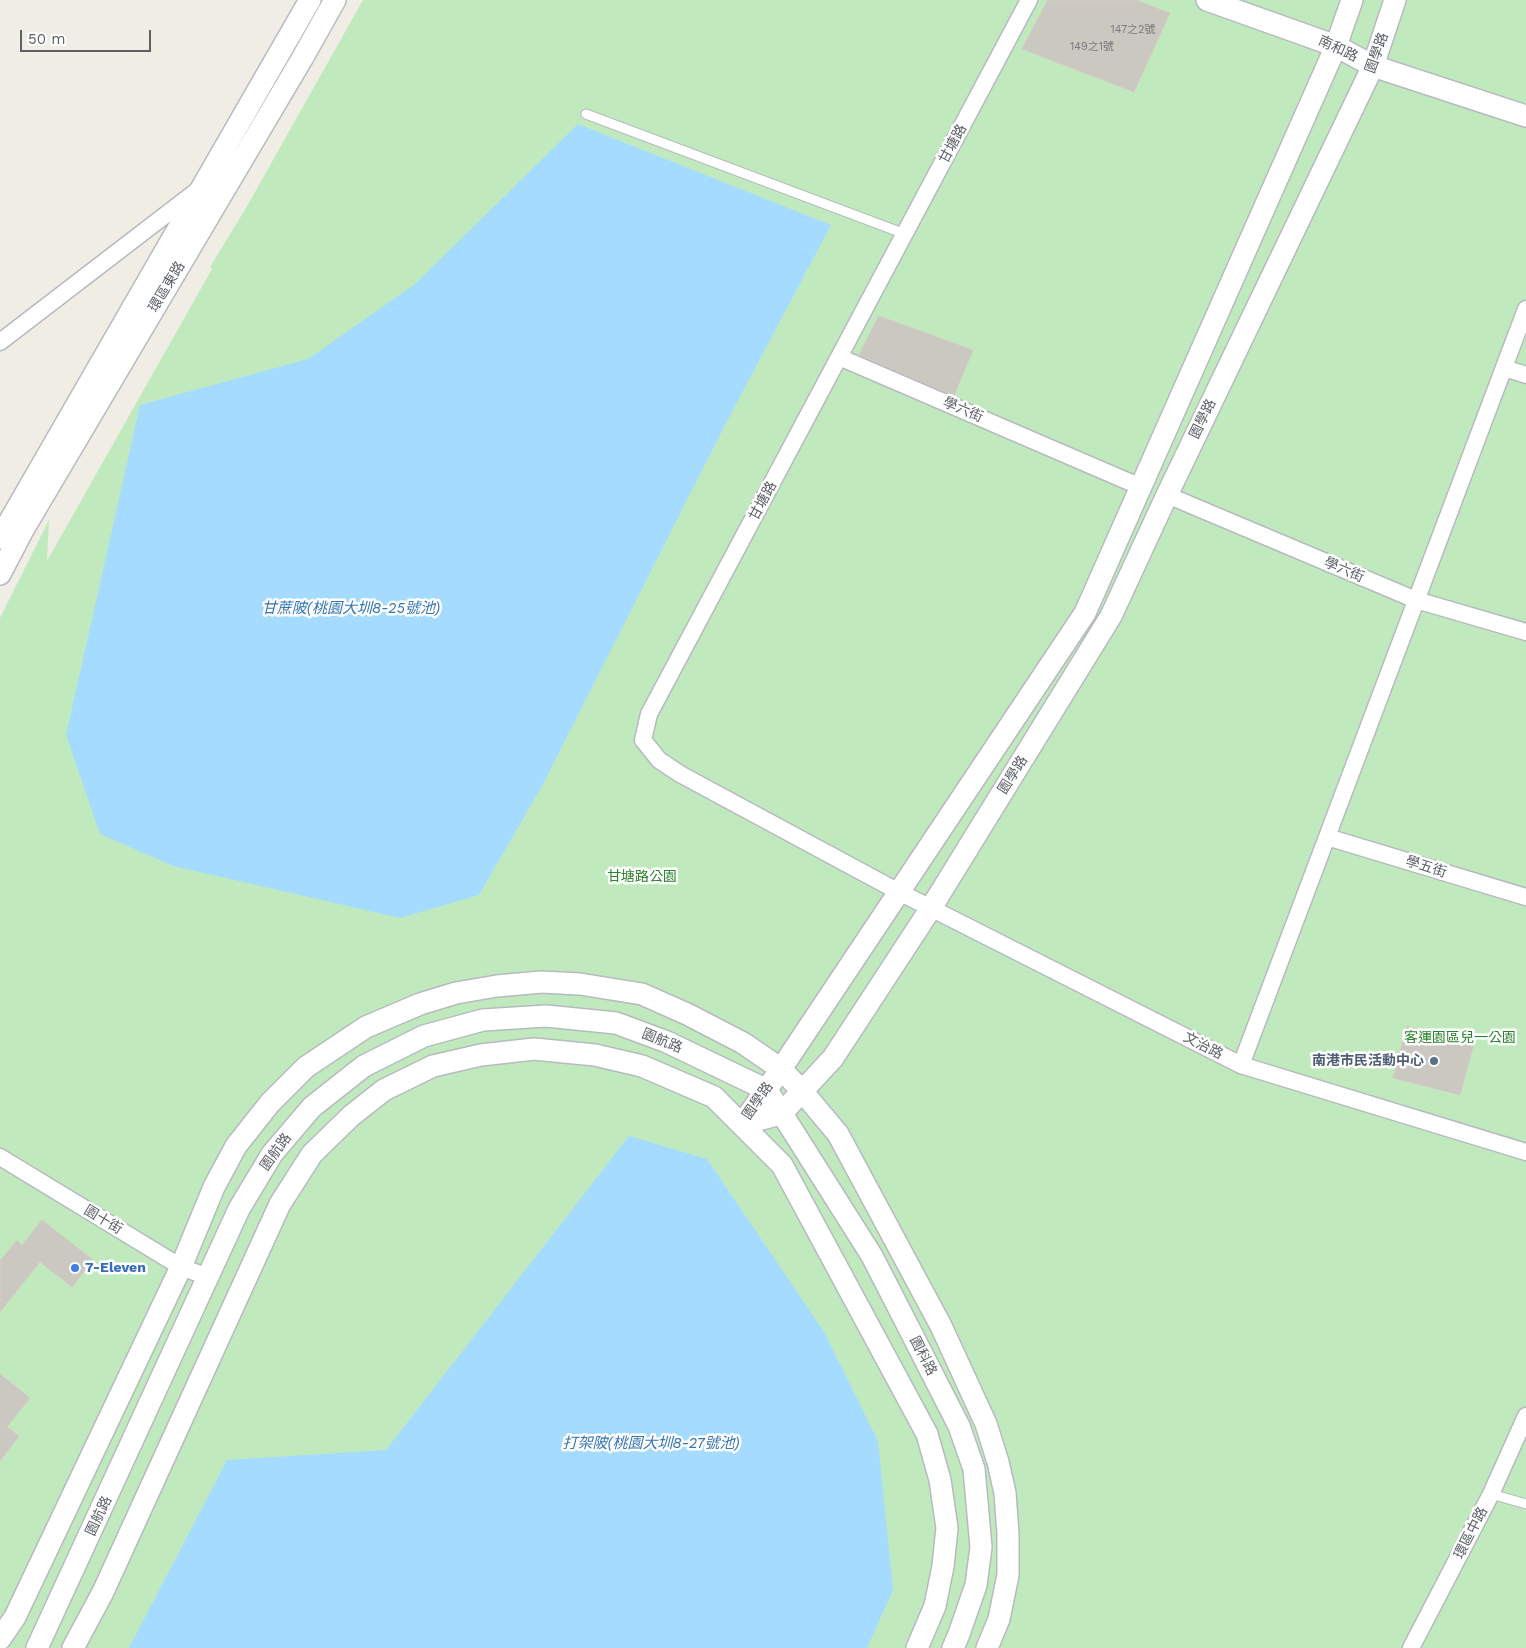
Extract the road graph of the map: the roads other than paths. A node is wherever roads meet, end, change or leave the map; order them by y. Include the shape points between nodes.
1 (310, 0) edge
2 (335, 0) edge
3 (1029, 0) edge
4 (1207, 0) edge
5 (1352, 0) edge
6 (1395, 0) edge
7 (1336, 46) junction
8 (1373, 66) junction
9 (586, 114) dead end
10 (1526, 116) edge
11 (202, 187) junction
12 (905, 234) junction
13 (1526, 309) edge
14 (0, 342) edge
15 (840, 357) junction
16 (1504, 368) junction
17 (1526, 375) edge
18 (1141, 487) junction
19 (1167, 494) junction
20 (0, 538) edge
21 (0, 574) edge
22 (1416, 600) junction
23 (1526, 632) edge
24 (1327, 837) junction
25 (899, 892) junction
26 (1526, 897) edge
27 (930, 908) junction
28 (1241, 1065) junction
29 (781, 1068) junction
30 (767, 1090) junction
31 (802, 1091) junction
32 (782, 1114) junction
33 (742, 1124) junction
34 (1526, 1152) edge
35 (0, 1157) edge
36 (181, 1267) junction
37 (208, 1277) junction
38 (1526, 1416) edge
39 (1491, 1494) junction
40 (1526, 1504) edge
41 (0, 1639) edge
42 (37, 1648) edge
43 (73, 1648) edge
44 (917, 1648) edge
45 (953, 1648) edge
46 (987, 1648) edge
47 (1411, 1648) edge

1 - 11 street, 環區東路
2 - 21 street, 環區東路 via 28,521
3 - 12 street, 甘塘路
4 - 7 street, 南和路
5 - 7 street, 園學路
6 - 8 street, 園學路
7 - 8 street, 南和路
7 - 18 street, 園學路
8 - 10 street, 南和路
8 - 19 street, 園學路
9 - 12 lane
11 - 14 street
11 - 20 street, 環區東路
12 - 15 street, 甘塘路
13 - 16 street
15 - 18 street, 學六街
15 - 25 street, 甘塘路 via 650,714 643,740 659,760 680,774
16 - 17 street
16 - 22 street
18 - 25 street, 園學路 via 1085,613
19 - 22 street, 學六街
19 - 27 street, 園學路 via 1111,616
22 - 23 street, 學六街
22 - 24 street
24 - 26 street, 學五街
24 - 28 street
25 - 27 street, 文治路
25 - 29 street, 園學路
27 - 28 street, 文治路
27 - 31 street, 園學路 via 833,1058
28 - 34 street, 文治路
29 - 30 street, 園學路
29 - 31 street
29 - 36 street via 744,1043 642,994 614,988 541,982 456,992 366,1027 306,1066 270,1103 236,1146 214,1187
30 - 32 street, 園科路
30 - 33 street, 園學路
30 - 37 street, 園航路 via 667,1042 616,1023 546,1016 483,1020 424,1036 364,1066 312,1107 272,1154 239,1209
31 - 32 street, 園學路
31 - 46 street via 838,1134 941,1326 986,1424 1005,1492 1008,1534 1008,1575 999,1619
32 - 33 street, 園學路
32 - 45 street, 園科路 via 872,1256 959,1426 974,1469 981,1547 976,1585
33 - 43 street via 714,1097 642,1066 595,1055 534,1049 481,1055 433,1066 384,1090 312,1154 280,1204 103,1592
33 - 44 street via 782,1165 927,1434 940,1480 947,1528 935,1606
35 - 36 street, 園十街
36 - 37 street, 園十街
36 - 41 street via 15,1617
37 - 42 street, 園航路
38 - 39 street, 環區中路
39 - 40 lane
39 - 47 street, 環區中路

